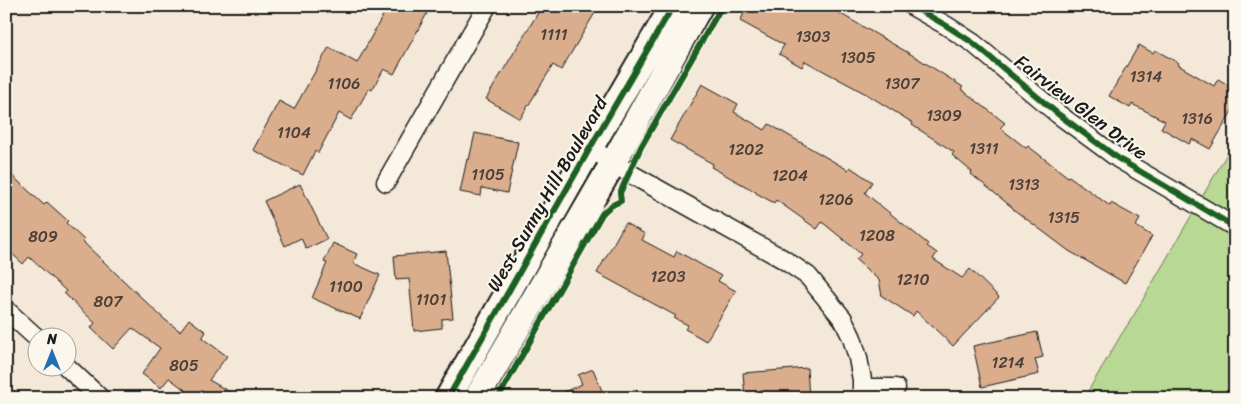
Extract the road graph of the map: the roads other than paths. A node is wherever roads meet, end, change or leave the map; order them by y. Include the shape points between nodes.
1 (487, 6) edge
2 (673, 6) edge
3 (700, 6) edge
4 (912, 6) edge
5 (590, 148) junction
6 (613, 163) junction
7 (386, 182) dead end
8 (1235, 227) edge
9 (6, 310) edge
10 (28, 331) edge
11 (77, 376) edge
12 (896, 388) dead end
13 (862, 393) edge
14 (100, 398) edge
15 (448, 398) edge
16 (477, 398) edge

1 - 7 street
2 - 5 street, West Sunny Hill Boulevard
3 - 6 street
4 - 8 street, Fairview Glen Drive via 974,43 1058,114 1119,159
5 - 6 street
5 - 15 street, West Sunny Hill Boulevard
6 - 13 street via 808,276 843,319 852,338
6 - 16 street
9 - 10 street
11 - 14 street
12 - 13 street

